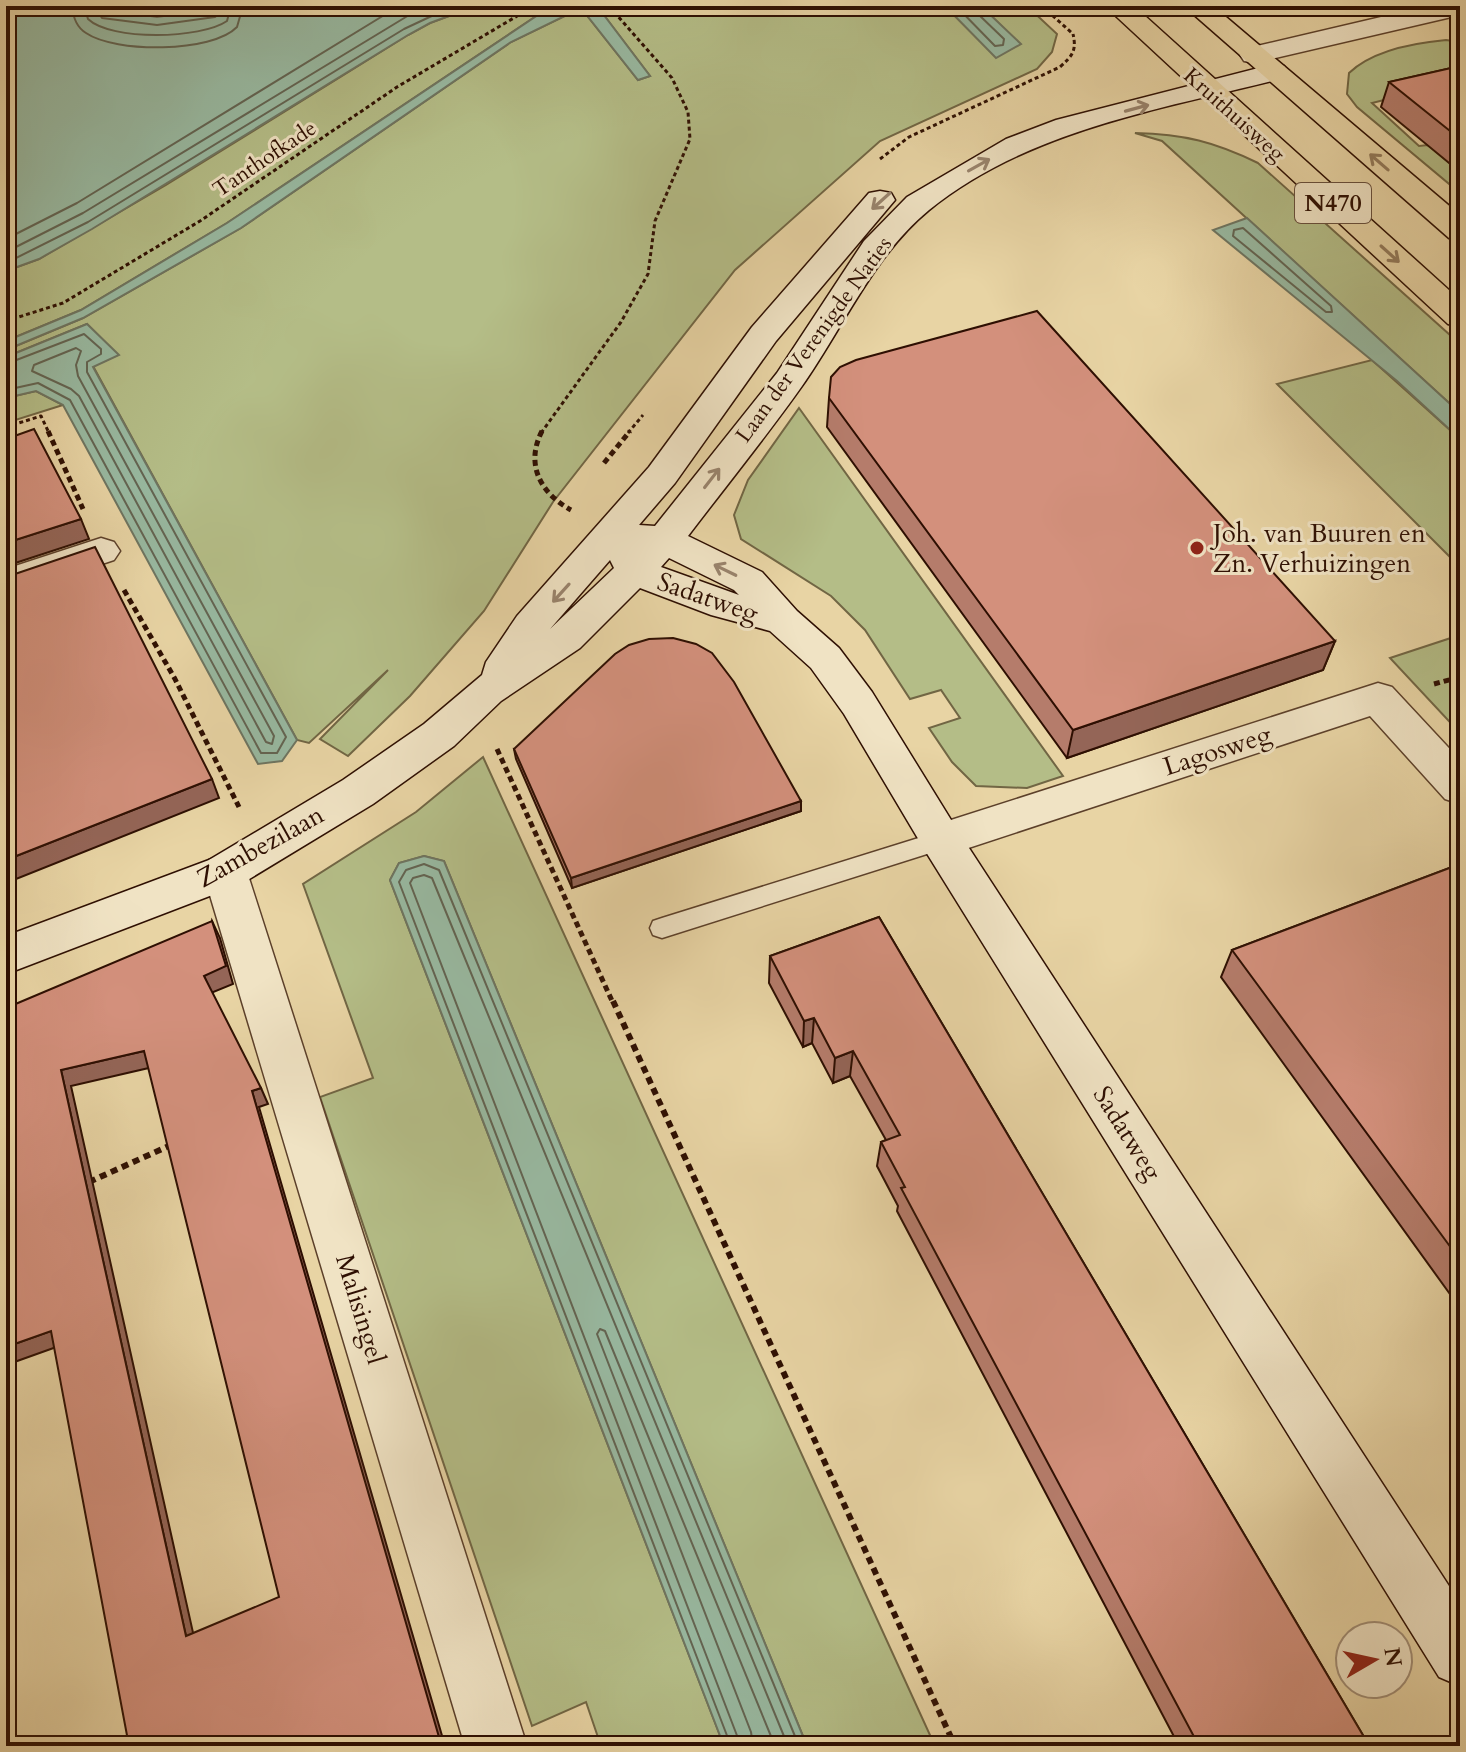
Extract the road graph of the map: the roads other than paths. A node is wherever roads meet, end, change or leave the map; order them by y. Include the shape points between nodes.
1 (1118, 6) edge
2 (1197, 6) edge
3 (1456, 14) edge
4 (1264, 63) junction
5 (1197, 80) junction
6 (1460, 231) edge
7 (1460, 317) edge
8 (613, 535) junction
9 (665, 540) junction
10 (101, 551) edge
11 (636, 572) junction
12 (6, 583) edge
13 (783, 621) junction
14 (487, 691) junction
15 (1460, 788) edge
16 (941, 840) junction
17 (243, 861) junction
18 (662, 928) dead end
19 (6, 955) edge
20 (1460, 1656) edge
21 (496, 1746) edge

1 - 5 main road, Kruithuisweg / N470
2 - 4 main road, N470
3 - 4 street
4 - 5 street
6 -> 4 main road, N470
5 -> 7 main road, Kruithuisweg / N470
5 -> 8 street, Laan der Verenigde Naties via 1046,110 998,127 877,202 764,334
9 -> 5 street, Laan der Verenigde Naties via 789,380 875,248 918,204 1016,145
8 - 9 street, Sadatweg
8 - 11 street, Sadatweg
8 -> 14 street, Zambezilaan via 531,626
9 - 11 street, Laan der Verenigde Naties
13 -> 9 street, Sadatweg via 748,581
10 - 12 street
11 - 13 street, Sadatweg
11 - 14 street, Zambezilaan via 566,638
13 - 16 street, Sadatweg via 825,658 858,703
14 - 17 street, Zambezilaan via 439,735 358,792
15 - 16 street, Lagosweg via 1378,698
16 - 18 lane
16 - 20 street, Sadatweg
17 - 19 street, Zambezilaan
17 - 21 street, Malisingel

